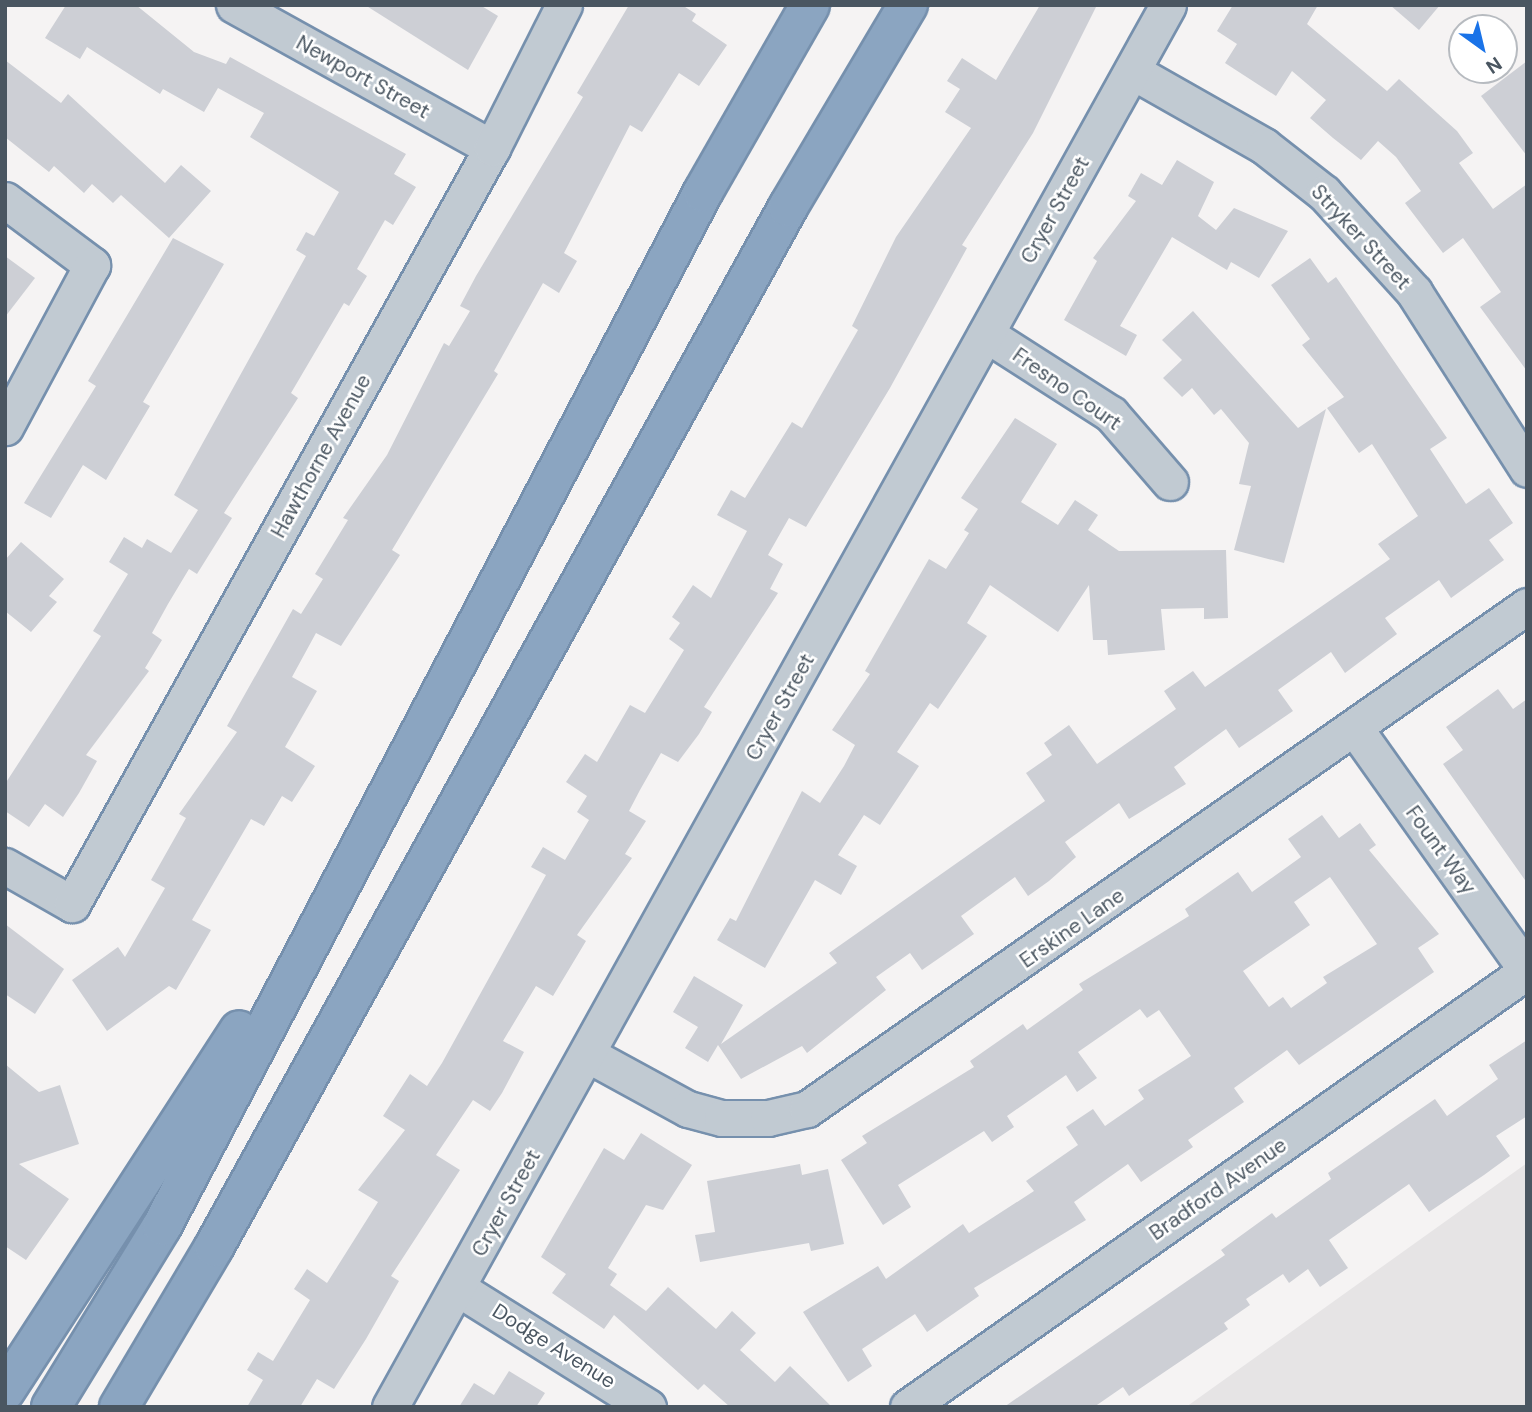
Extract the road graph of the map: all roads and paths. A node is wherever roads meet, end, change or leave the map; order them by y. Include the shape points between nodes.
1 (234, 5) edge
2 (564, 5) edge
3 (810, 5) edge
4 (908, 5) edge
5 (1168, 5) edge
6 (1132, 71) junction
7 (492, 148) junction
8 (5, 200) edge
9 (986, 334) junction
10 (5, 427) edge
11 (1527, 469) edge
12 (1170, 482) dead end
13 (1527, 606) edge
14 (1356, 730) junction
15 (402, 766) junction
16 (5, 866) edge
17 (1527, 971) edge
18 (587, 1054) junction
19 (214, 1247) junction
20 (459, 1289) junction
21 (5, 1391) edge
22 (51, 1407) edge
23 (119, 1407) edge
24 (137, 1407) edge
25 (390, 1407) edge
26 (648, 1407) edge
27 (908, 1407) edge

1 - 7 street, Newport Street
2 - 7 street, Hawthorne Avenue
3 - 15 highway via 703,192
4 - 19 highway via 782,219
5 - 6 street, Cryer Street
6 - 9 street, Cryer Street
6 - 11 street, Stryker Street via 1264,146 1324,193 1414,292
7 - 16 street, Hawthorne Avenue via 72,904
8 - 10 street via 92,265
9 - 12 street, Fresno Court via 1111,414
9 - 18 street, Cryer Street
13 - 14 street, Erskine Lane
14 - 17 street, Fount Way
14 - 18 street, Erskine Lane via 807,1110 768,1118 722,1118 688,1109
15 - 21 highway via 133,1200
15 - 22 highway via 162,1226
17 - 27 street, Bradford Avenue
18 - 20 street, Cryer Street
19 - 23 highway
19 - 24 highway
20 - 25 street, Cryer Street
20 - 26 street, Dodge Avenue

